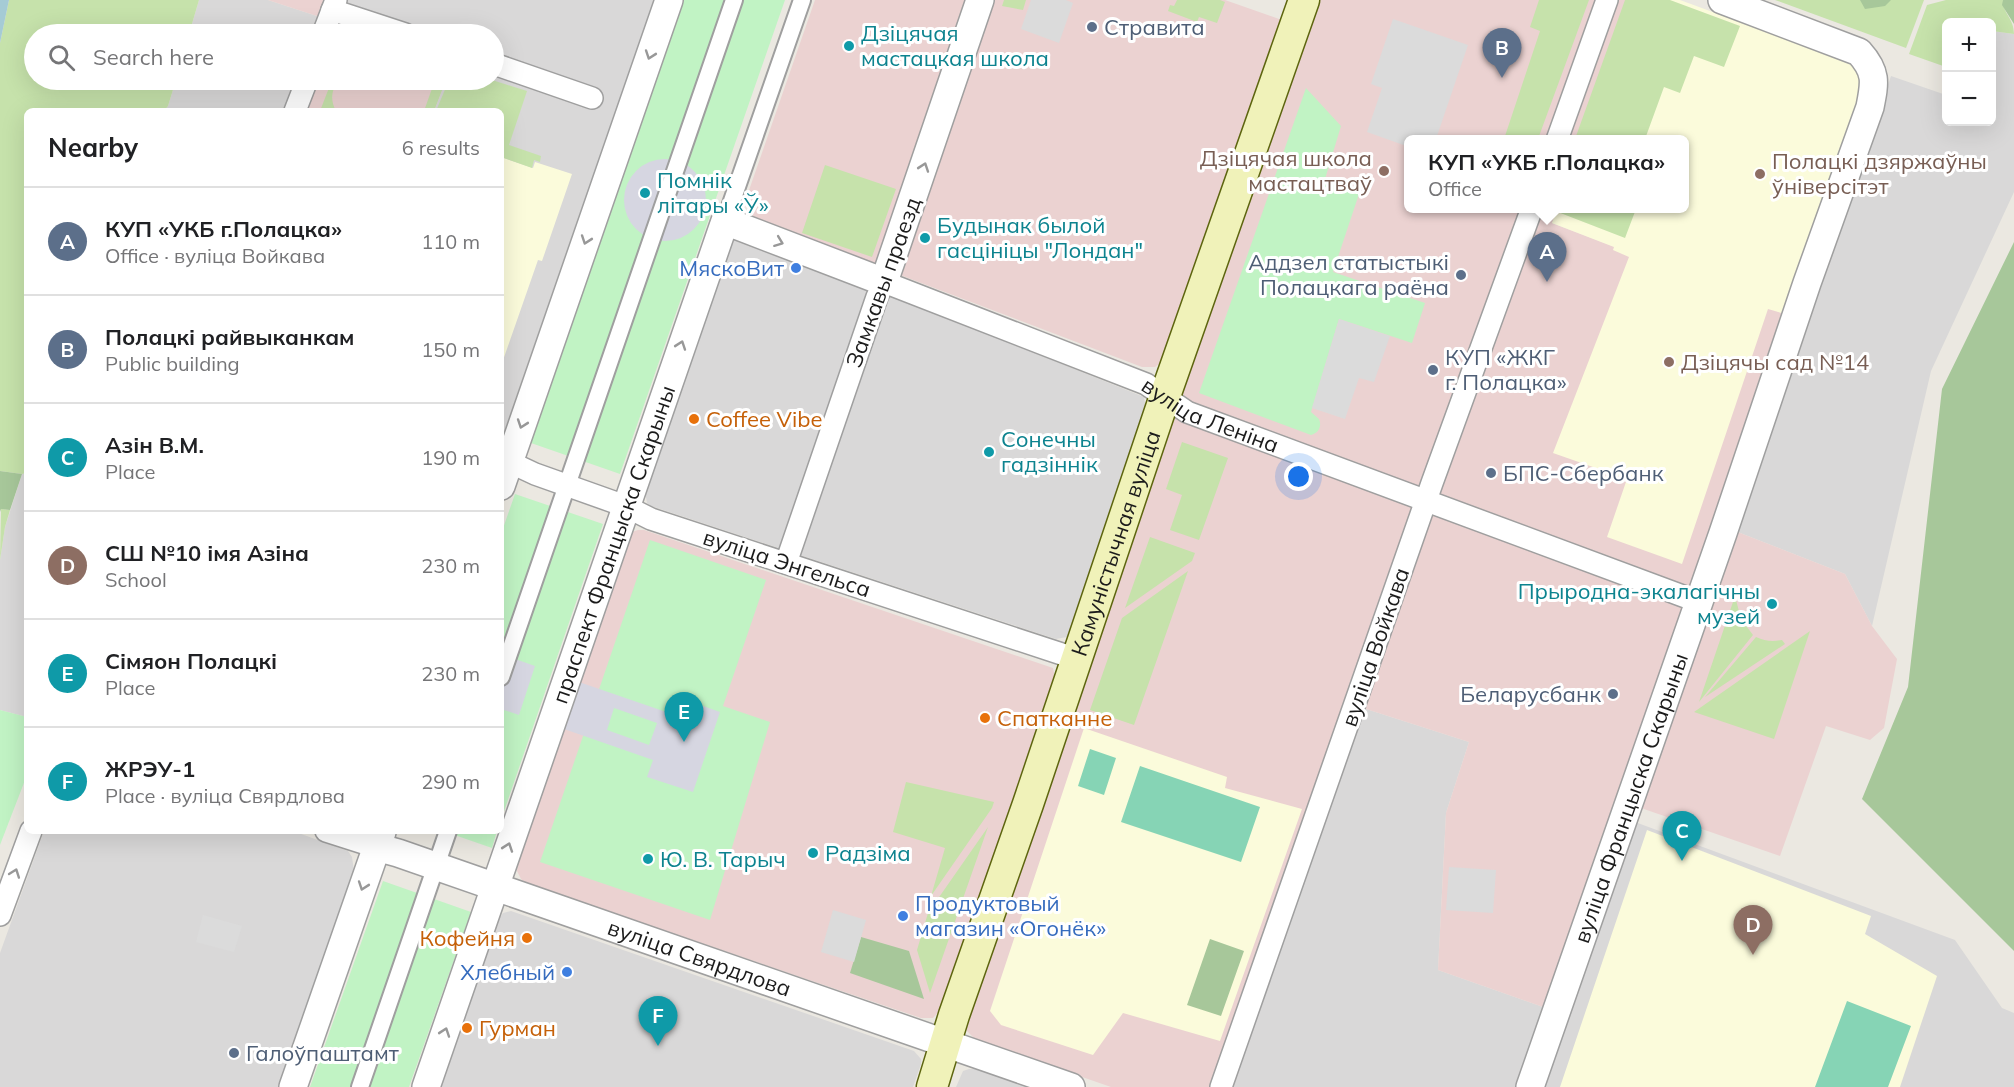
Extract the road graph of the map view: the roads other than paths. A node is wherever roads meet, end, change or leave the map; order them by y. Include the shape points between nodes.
1 (669, 0) edge
2 (734, 0) edge
3 (802, 0) edge
4 (980, 0) edge
5 (1304, 0) edge
6 (1607, 0) edge
7 (1722, 0) edge
8 (334, 5) edge
9 (327, 24) edge
10 (381, 24) edge
11 (504, 67) edge
12 (302, 90) edge
13 (592, 98) dead end
14 (296, 108) edge
15 (1559, 135) edge
16 (1530, 213) edge
17 (724, 221) junction
18 (884, 282) junction
19 (1165, 396) junction
20 (504, 468) edge
21 (568, 485) junction
22 (1426, 500) junction
23 (625, 506) junction
24 (786, 563) junction
25 (1699, 602) junction
26 (1077, 659) junction
27 (504, 668) edge
28 (30, 834) edge
29 (346, 834) edge
30 (446, 834) edge
31 (379, 839) edge
32 (435, 866) junction
33 (495, 887) junction
34 (0, 915) edge
35 (945, 1044) junction
36 (293, 1087) edge
37 (360, 1087) edge
38 (426, 1087) edge
39 (932, 1087) edge
40 (1071, 1087) edge
41 (1221, 1087) edge
42 (1530, 1087) edge

1 -> 20 street
2 - 21 street
3 - 17 street, праспект Францыска Скарыны
18 -> 4 street, Замкавы праезд
5 - 19 main road, Камуністычная вуліца
6 - 15 street
7 - 25 street, вуліца Францыска Скарыны via 1859,52 1871,66 1874,86
8 - 9 street
8 - 10 street
11 - 13 street
12 - 14 street
16 - 22 street, вуліца Войкава
17 -> 18 street, вуліца Леніна
23 -> 17 street, праспект Францыска Скарыны
18 - 19 street, вуліца Леніна via 1146,384
18 - 24 street, Замкавы праезд
19 - 22 street, вуліца Леніна via 1187,412
19 - 26 main road, Камуністычная вуліца
20 - 21 street, вуліца Энгельса
21 - 23 street, вуліца Энгельса
21 - 27 street
22 - 25 street, вуліца Леніна
22 - 41 street, вуліца Войкава
23 - 24 street, вуліца Энгельса via 651,519
33 -> 23 street, праспект Францыска Скарыны
24 - 26 street, вуліца Энгельса
25 - 42 street, вуліца Францыска Скарыны
26 - 35 main road, Камуністычная вуліца
34 -> 28 street
29 - 31 street, вуліца Свярдлова
30 - 32 street
31 - 32 street, вуліца Свярдлова
31 -> 36 street
32 - 33 street, вуліца Свярдлова
32 - 37 street
33 - 35 street, вуліца Свярдлова
38 -> 33 street, праспект Францыска Скарыны
35 - 39 main road, Камуністычная вуліца
35 - 40 street, вуліца Свярдлова

